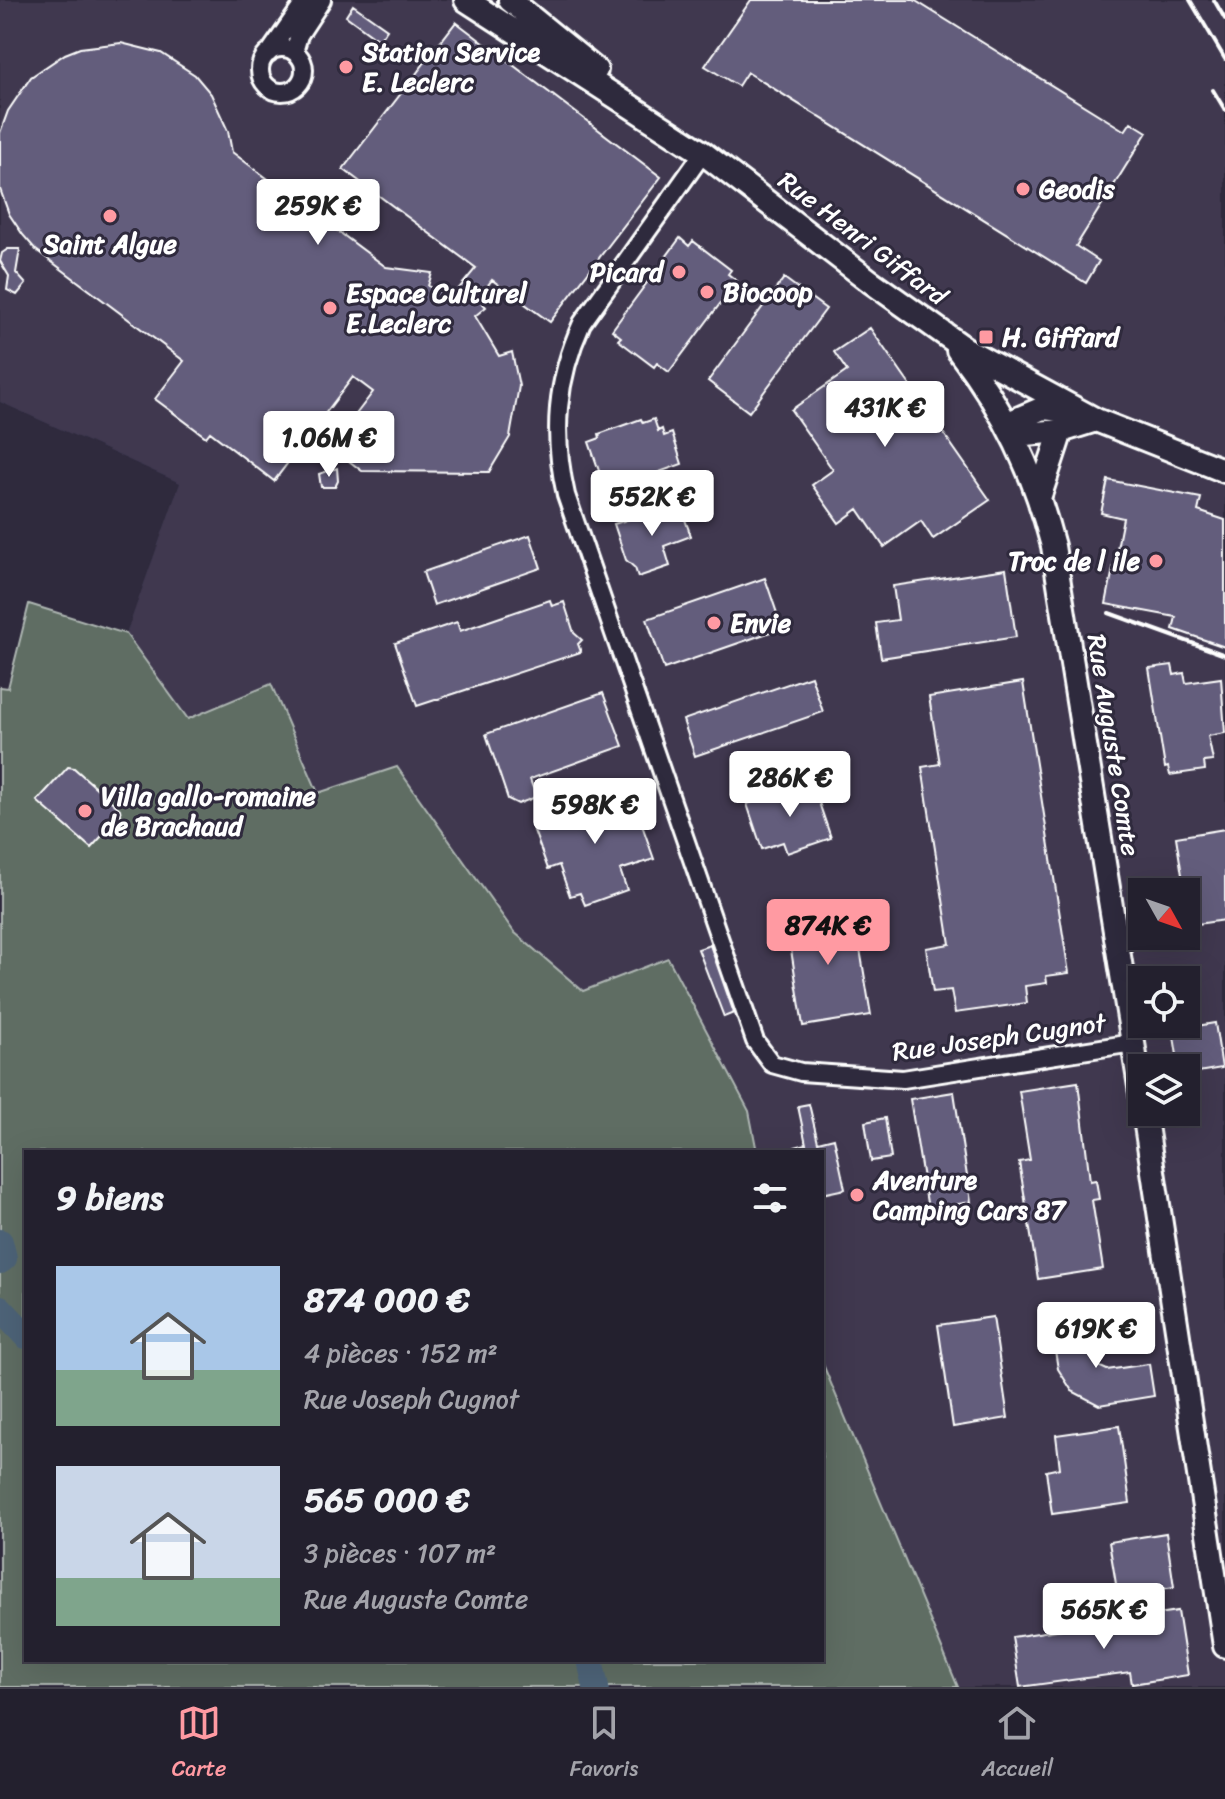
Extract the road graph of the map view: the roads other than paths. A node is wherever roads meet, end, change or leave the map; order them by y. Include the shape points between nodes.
1 (306, 0) edge
2 (322, 0) edge
3 (466, 0) edge
4 (510, 0) edge
5 (294, 52) junction
6 (269, 53) junction
7 (655, 120) junction
8 (703, 153) junction
9 (944, 334) junction
10 (1090, 417) junction
11 (1011, 429) junction
12 (1061, 431) junction
13 (1225, 471) edge
14 (1040, 495) junction
15 (1133, 1043) junction
16 (1135, 1054) edge
17 (1146, 1126) edge
18 (1225, 1646) edge

1 - 6 street
2 - 5 street
3 - 7 street, Rue Henri Giffard
4 - 7 street, Rue Henri Giffard
5 - 6 street via 281,48
5 - 6 street via 304,75 283,92 271,89 262,78 262,62
7 - 8 street, Rue Henri Giffard
8 - 9 street, Rue Henri Giffard
8 - 15 street, Rue Joseph Cugnot via 582,323 562,376 556,433 566,495 755,1041 772,1064 801,1072 903,1079
9 - 10 street, Rue Henri Giffard
9 - 11 street, Rue Auguste Comte via 985,385
10 - 11 street via 1043,408
10 - 12 street
10 - 13 street
11 - 12 street
11 - 14 street, Rue Auguste Comte
12 - 14 street
14 - 15 street, Rue Auguste Comte via 1053,546
15 - 16 street, Rue Auguste Comte
17 - 18 street

